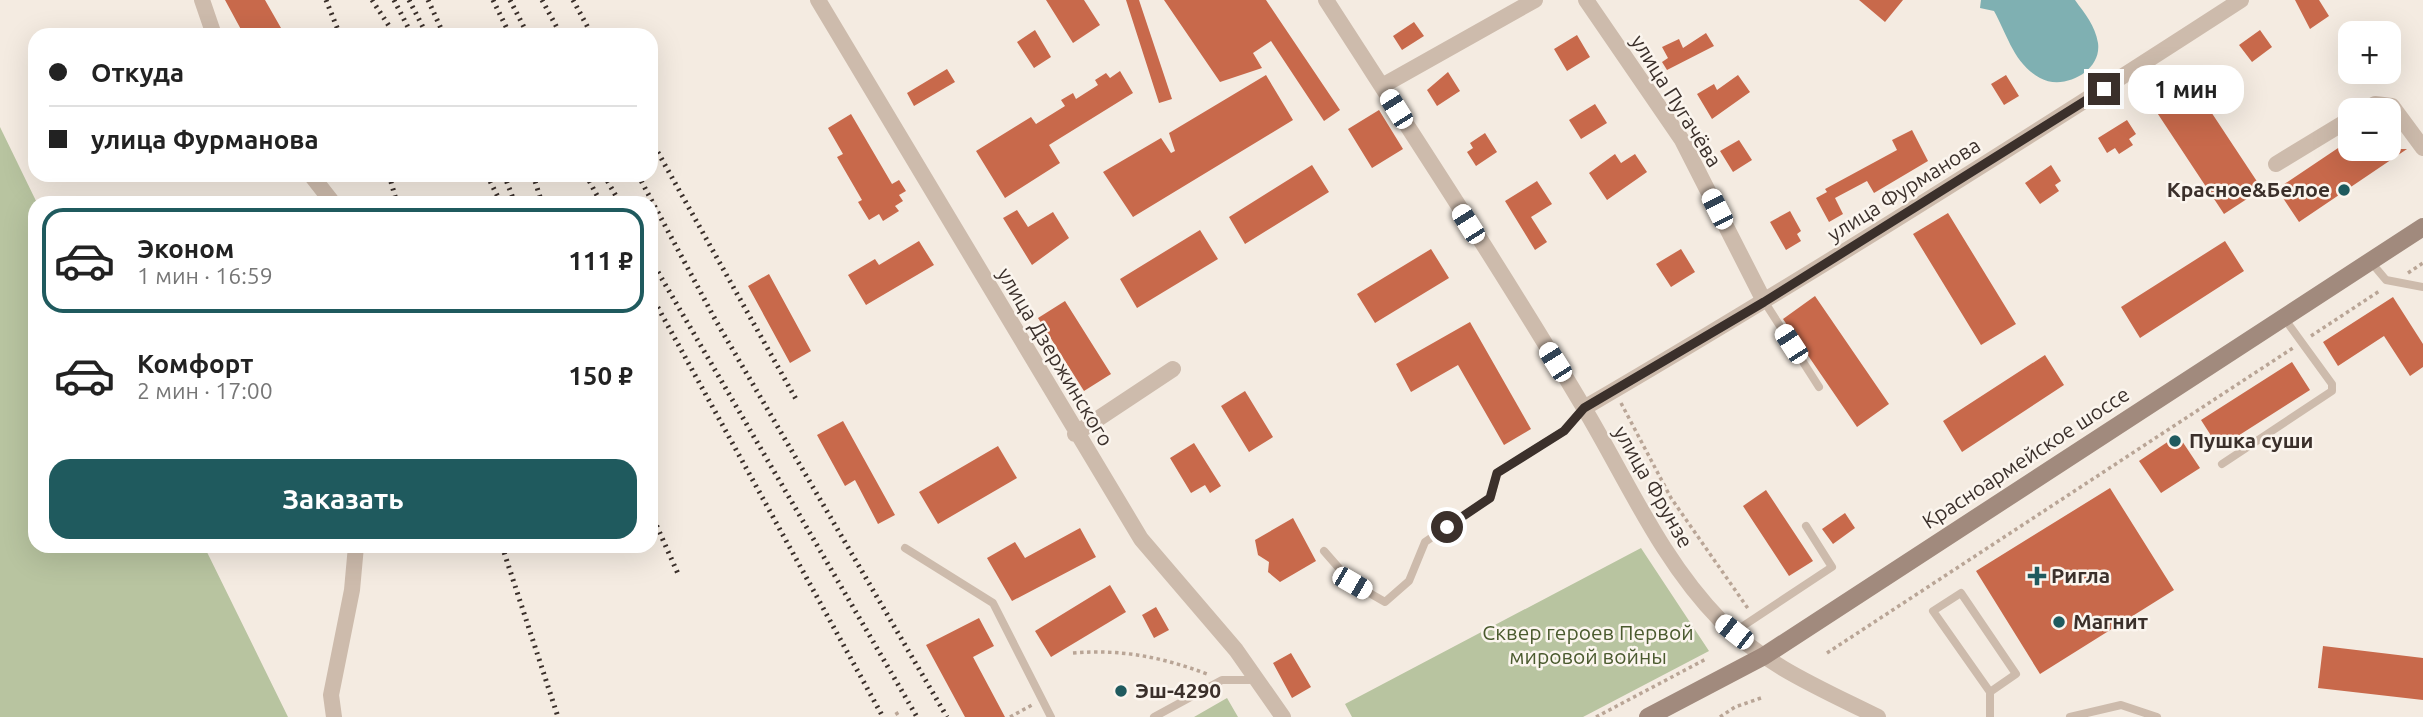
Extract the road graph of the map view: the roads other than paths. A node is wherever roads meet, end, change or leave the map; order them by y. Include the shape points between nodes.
1 (202, 0) edge
2 (818, 0) edge
3 (1326, 0) edge
4 (1535, 0) edge
5 (1586, 0) edge
6 (2241, 0) edge
7 (212, 28) edge
8 (1382, 86) junction
9 (2401, 118) edge
10 (2338, 126) edge
11 (2423, 148) edge
12 (2276, 164) dead end
13 (316, 182) edge
14 (328, 196) edge
15 (2423, 227) edge
16 (2370, 261) junction
17 (2423, 287) edge
18 (1764, 302) junction
19 (2284, 318) junction
20 (1173, 369) dead end
21 (1818, 387) dead end
22 (1584, 408) junction
23 (1075, 434) junction
24 (2222, 464) dead end
25 (1806, 526) dead end
26 (905, 548) dead end
27 (1324, 551) dead end
28 (355, 553) edge
29 (1734, 632) junction
30 (1764, 656) junction
31 (1258, 680) junction
32 (1990, 692) junction
33 (334, 717) edge
34 (1051, 717) edge
35 (1154, 717) edge
36 (1283, 717) edge
37 (1648, 717) edge
38 (1878, 717) edge
39 (1990, 717) edge
40 (2070, 717) edge
41 (2157, 717) edge

1 - 7 street
2 - 23 street, улица Дзержинского
3 - 8 street, улица Фрунзе
4 - 8 street
5 - 18 street, улица Пугачёва via 1682,141
6 - 18 street, улица Фурманова
8 - 22 street, улица Фрунзе
9 - 11 street
10 - 12 street
13 - 14 street
15 - 16 street, Красноармейское шоссе
16 - 17 lane via 2380,275 2393,282
16 - 19 street, Красноармейское шоссе
18 - 21 lane
18 - 22 street, улица Фурманова
19 - 24 lane via 2332,384 2330,395
19 - 30 street, Красноармейское шоссе
20 - 23 street
22 - 27 lane via 1564,431 1497,473 1490,498 1425,542 1409,581 1385,602 1352,583
22 - 29 street, улица Фрунзе via 1677,571
23 - 31 street, улица Дзержинского via 1141,539
25 - 29 lane via 1832,567
26 - 34 lane via 993,603
28 - 33 street via 331,695
29 - 30 street, улица Фрунзе
30 - 37 street, Красноармейское шоссе
30 - 38 street, улица Фрунзе
31 - 35 lane via 1222,680
31 - 36 street, улица Дзержинского
32 - 32 lane via 1933,611 1961,593 2016,674
32 - 39 lane
40 - 41 lane via 2121,705

